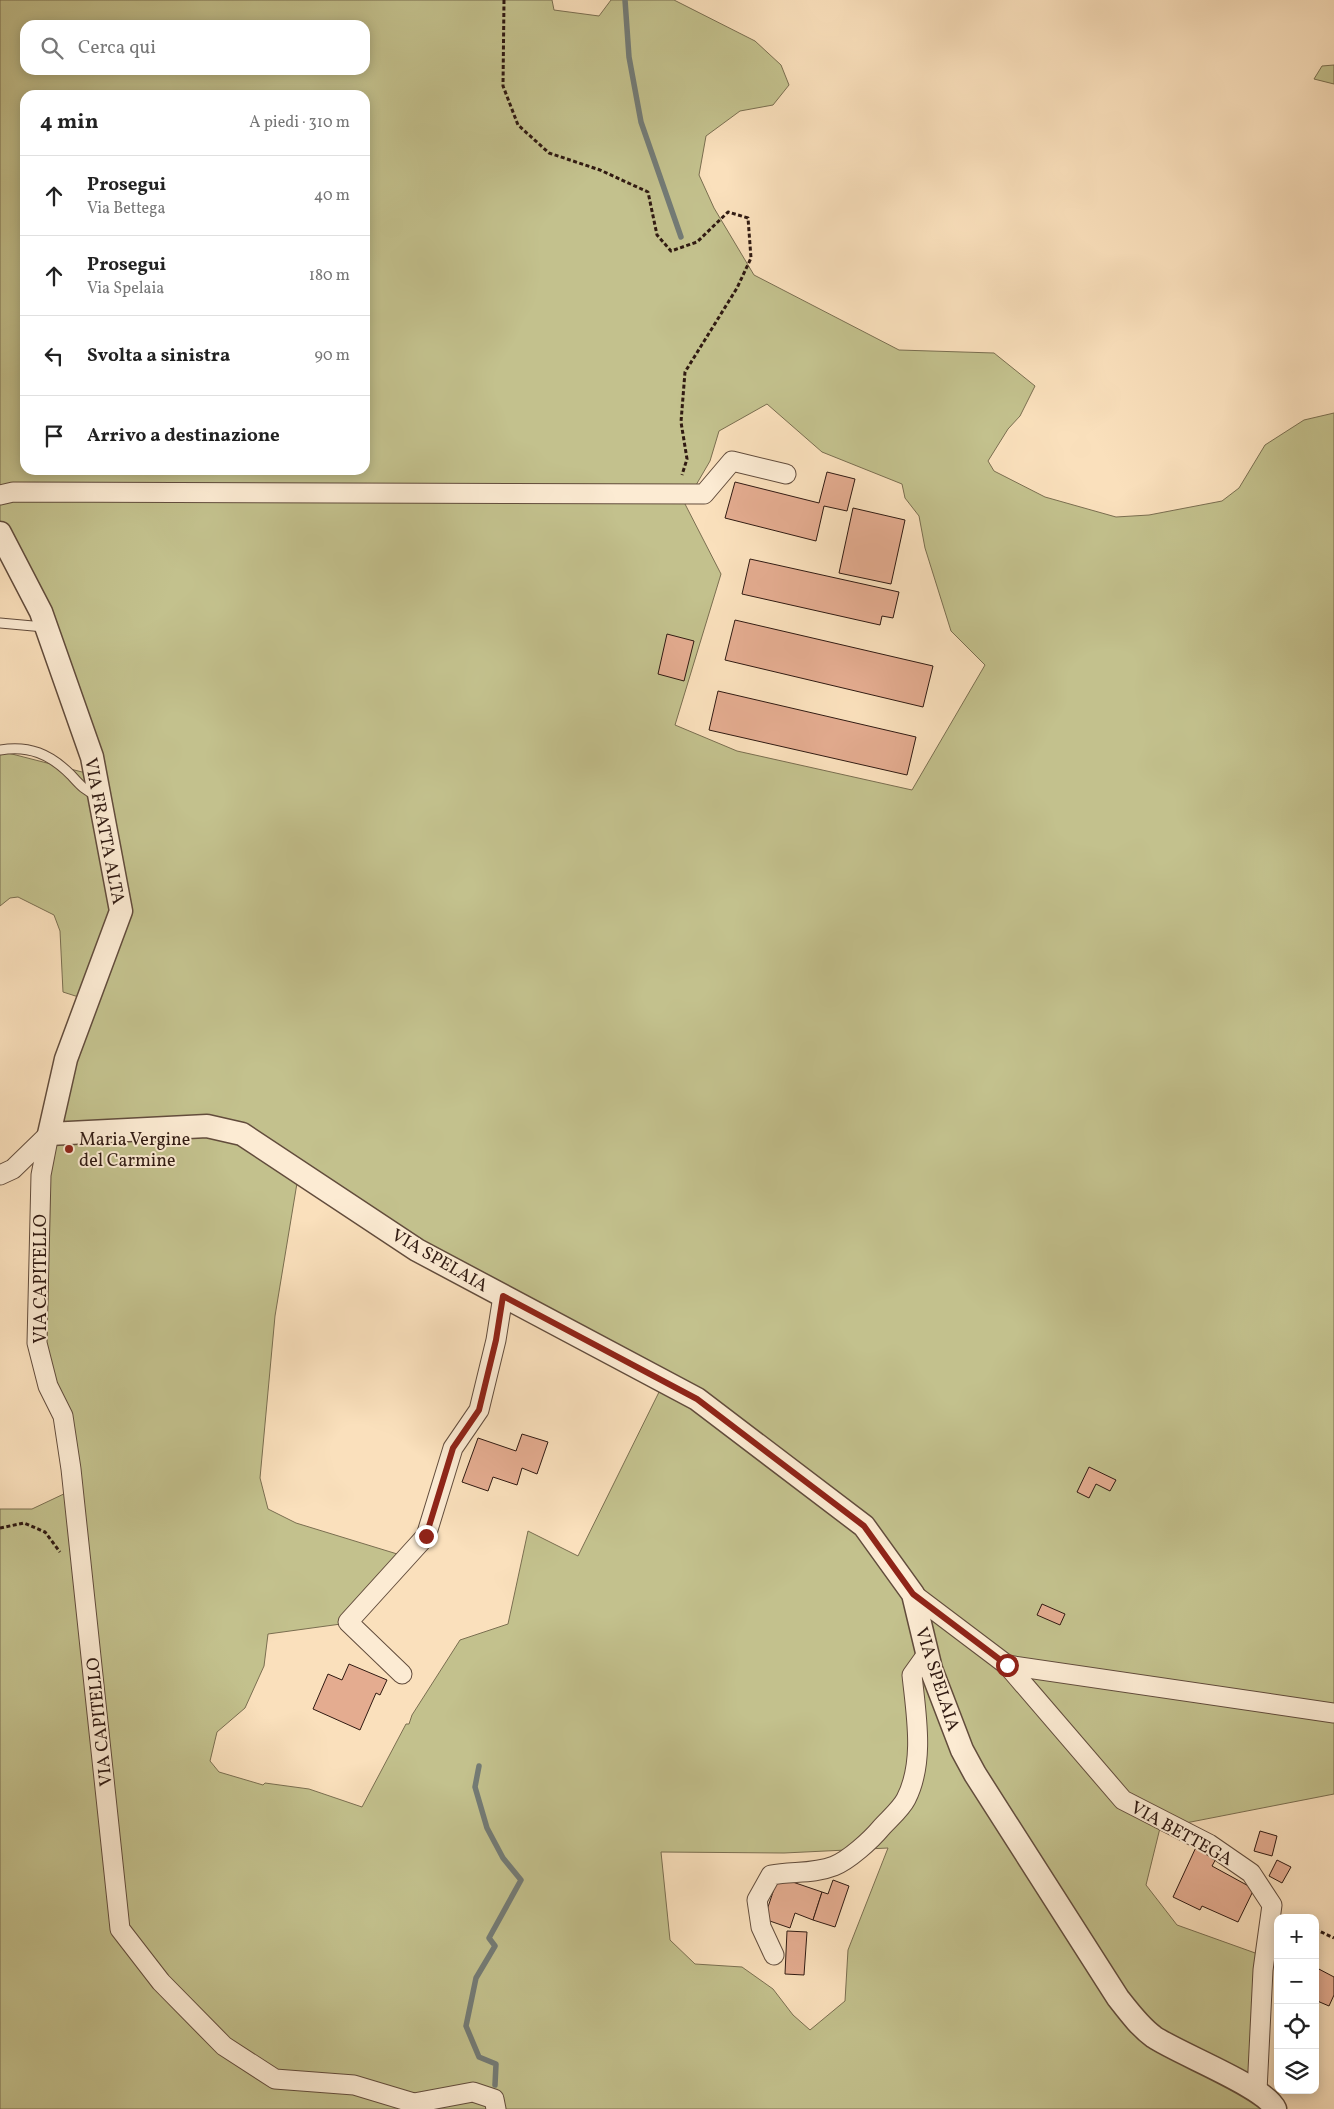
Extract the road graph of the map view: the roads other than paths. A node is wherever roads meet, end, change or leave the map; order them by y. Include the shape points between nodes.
1 (786, 474) dead end
2 (0, 495) edge
3 (0, 533) edge
4 (0, 623) edge
5 (46, 627) junction
6 (0, 750) edge
7 (100, 796) junction
8 (48, 1134) junction
9 (0, 1175) edge
10 (503, 1296) junction
11 (913, 1594) junction
12 (927, 1654) junction
13 (1007, 1665) junction
14 (402, 1674) dead end
15 (1334, 1712) edge
16 (774, 1955) dead end
17 (1257, 2091) junction
18 (496, 2109) edge
19 (1275, 2109) edge

1 - 2 street via 732,461 704,494 14,492
3 - 5 street, VIA FRATTA ALTA
4 - 5 lane
5 - 7 street, VIA FRATTA ALTA via 92,757
6 - 7 lane via 15,748 43,753 70,774 85,791
7 - 8 street, VIA FRATTA ALTA via 121,911 66,1059
8 - 9 street via 13,1169
8 - 10 street, VIA SPELAIA via 207,1126 242,1134 417,1250
8 - 18 street, VIA CAPITELLO via 41,1175 37,1343 48,1386 63,1416 72,1469 120,1929 161,1982 224,2046 275,2079 354,2086 414,2103 473,2092 494,2099
10 - 11 street, VIA SPELAIA via 697,1399 864,1526
10 - 14 street via 479,1410 453,1448 426,1536 348,1622
11 - 12 street, VIA SPELAIA
11 - 13 street, VIA BETTEGA
12 - 16 street via 912,1675 917,1721 916,1767 906,1799 872,1838 835,1866 802,1874 786,1872 771,1875 757,1900 761,1928
12 - 17 street, VIA SPELAIA via 951,1724 975,1774 1134,2020 1154,2037
13 - 15 street, VIA BETTEGA
13 - 17 street, VIA BETTEGA via 1123,1800 1209,1844 1250,1872 1272,1906 1263,1970
17 - 19 street, VIA SPELAIA

